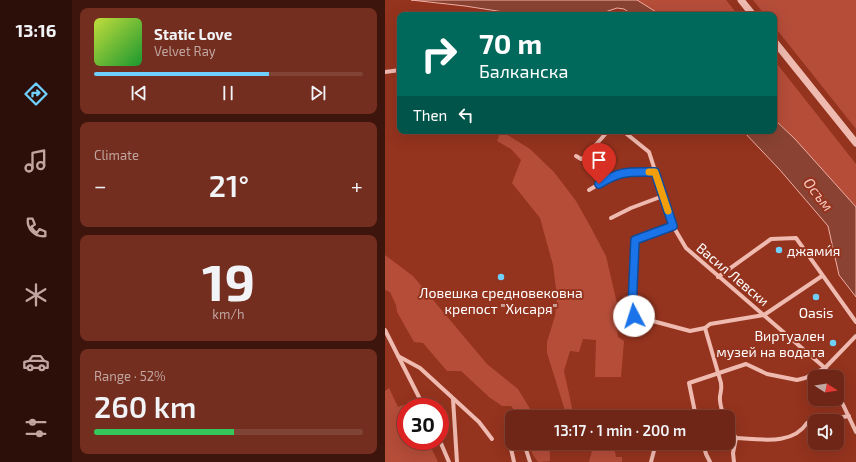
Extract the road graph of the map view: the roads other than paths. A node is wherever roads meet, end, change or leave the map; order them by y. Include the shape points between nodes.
1 (741, 0) edge
2 (751, 12) edge
3 (777, 45) edge
4 (397, 70) edge
5 (385, 72) edge
6 (606, 134) edge
7 (627, 134) edge
8 (856, 143) edge
9 (576, 156) dead end
10 (655, 172) junction
11 (589, 190) dead end
12 (663, 196) junction
13 (611, 218) dead end
14 (673, 226) junction
15 (822, 276) junction
16 (718, 277) junction
17 (764, 315) junction
18 (856, 322) edge
19 (705, 328) junction
20 (385, 330) edge
21 (856, 336) edge
22 (397, 356) junction
23 (825, 368) junction
24 (718, 374) junction
25 (418, 398) edge
26 (453, 399) junction
27 (844, 406) edge
28 (695, 410) edge
29 (722, 410) edge
30 (849, 416) junction
31 (844, 417) edge
32 (808, 423) edge
33 (856, 424) edge
34 (856, 432) edge
35 (736, 438) joint
36 (493, 439) dead end
37 (444, 450) edge
38 (511, 450) edge
39 (526, 450) edge
40 (654, 450) edge
41 (705, 450) edge
42 (449, 462) edge
43 (457, 462) edge
44 (514, 462) edge
45 (530, 462) edge
46 (651, 462) edge
47 (710, 462) edge
48 (734, 462) edge

1 - 2 street
3 - 8 street
4 - 5 street
6 - 9 street via 585,157 581,159
7 - 10 street, Васил Левски via 649,152
10 - 11 street via 618,173
10 - 12 street, Васил Левски
12 - 13 street
12 - 14 street, Васил Левски
14 - 16 street, Васил Левски via 686,248
14 - 19 street via 635,240 632,309 634,316 690,331
15 - 16 street via 796,238 771,239
15 - 17 street
15 - 18 street
16 - 17 street, Васил Левски
17 - 19 street via 710,324
17 - 23 street, Васил Левски
19 - 24 street
20 - 22 street
21 - 23 street
22 - 25 street
22 - 26 street via 420,368
23 - 24 street via 797,380 767,374 746,364
24 - 28 street via 689,383
24 - 29 street via 722,389
26 - 36 street via 479,422
26 - 43 street
27 - 30 street
30 - 31 street
30 - 33 street
30 - 34 street
32 - 35 street via 803,430 783,440
35 - 48 street
37 - 42 street
38 - 44 street
39 - 45 street
40 - 46 street
41 - 47 street

